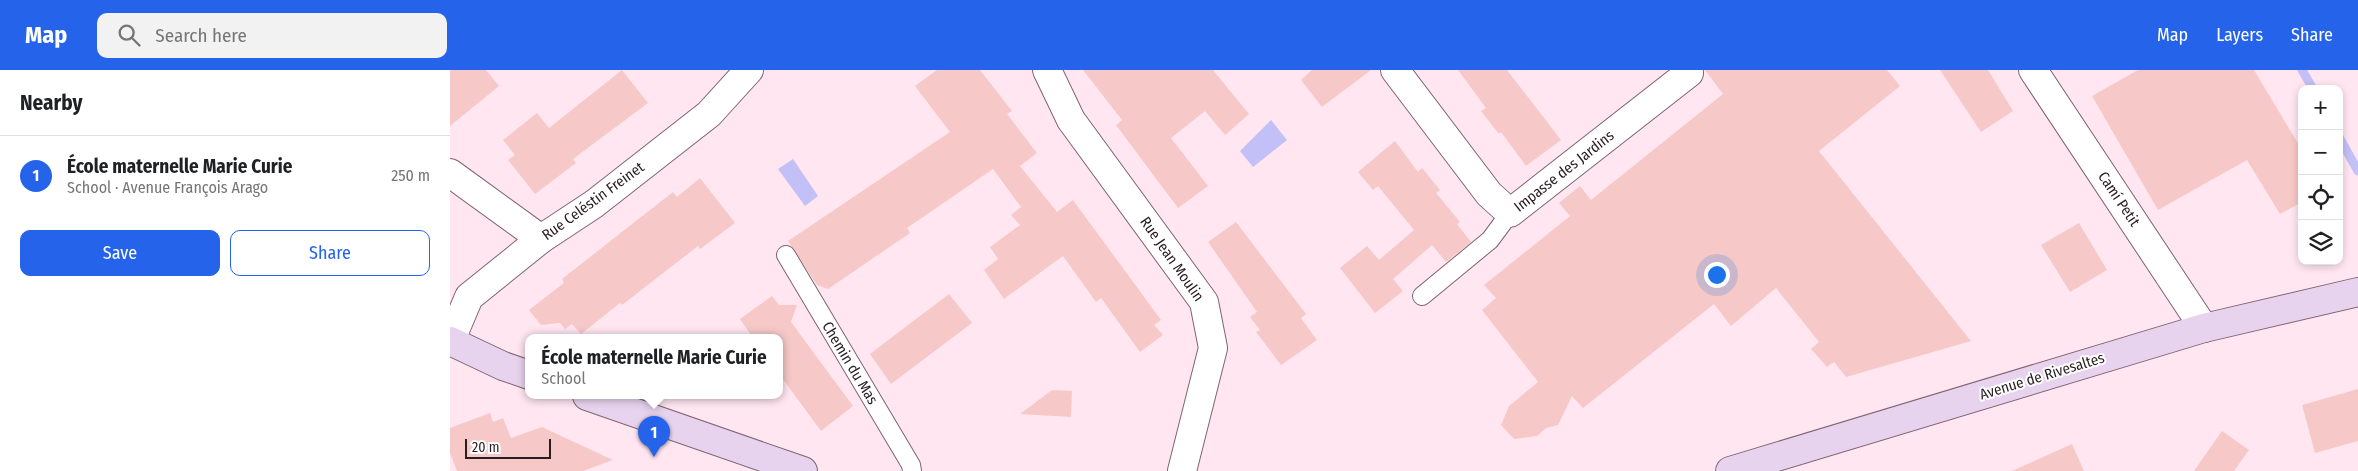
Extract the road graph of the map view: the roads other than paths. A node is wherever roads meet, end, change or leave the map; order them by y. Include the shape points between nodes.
1 (749, 70) edge
2 (1047, 70) edge
3 (1395, 70) edge
4 (1687, 70) edge
5 (2033, 70) edge
6 (450, 173) edge
7 (1510, 214) junction
8 (541, 239) junction
9 (786, 255) dead end
10 (2358, 292) edge
11 (1422, 296) dead end
12 (2204, 328) junction
13 (450, 342) edge
14 (525, 374) edge
15 (596, 399) edge
16 (803, 471) edge
17 (912, 471) edge
18 (1182, 471) edge
19 (1730, 471) edge

1 - 8 street, Rue Celéstin Freinet via 709,114 594,204
2 - 18 street, Rue Jean Moulin via 1071,120 1204,302 1213,348
3 - 7 street, Impasse des Jardins via 1489,194
4 - 7 street, Impasse des Jardins via 1689,72
5 - 12 street, Camí Petit
6 - 8 street
7 - 11 lane via 1490,240
8 - 13 street, Rue Celéstin Freinet via 469,297
9 - 17 lane, Chemin du Mas
10 - 12 main road, Avenue de Rivesaltes
12 - 19 main road, Avenue de Rivesaltes
13 - 14 main road
15 - 16 main road

